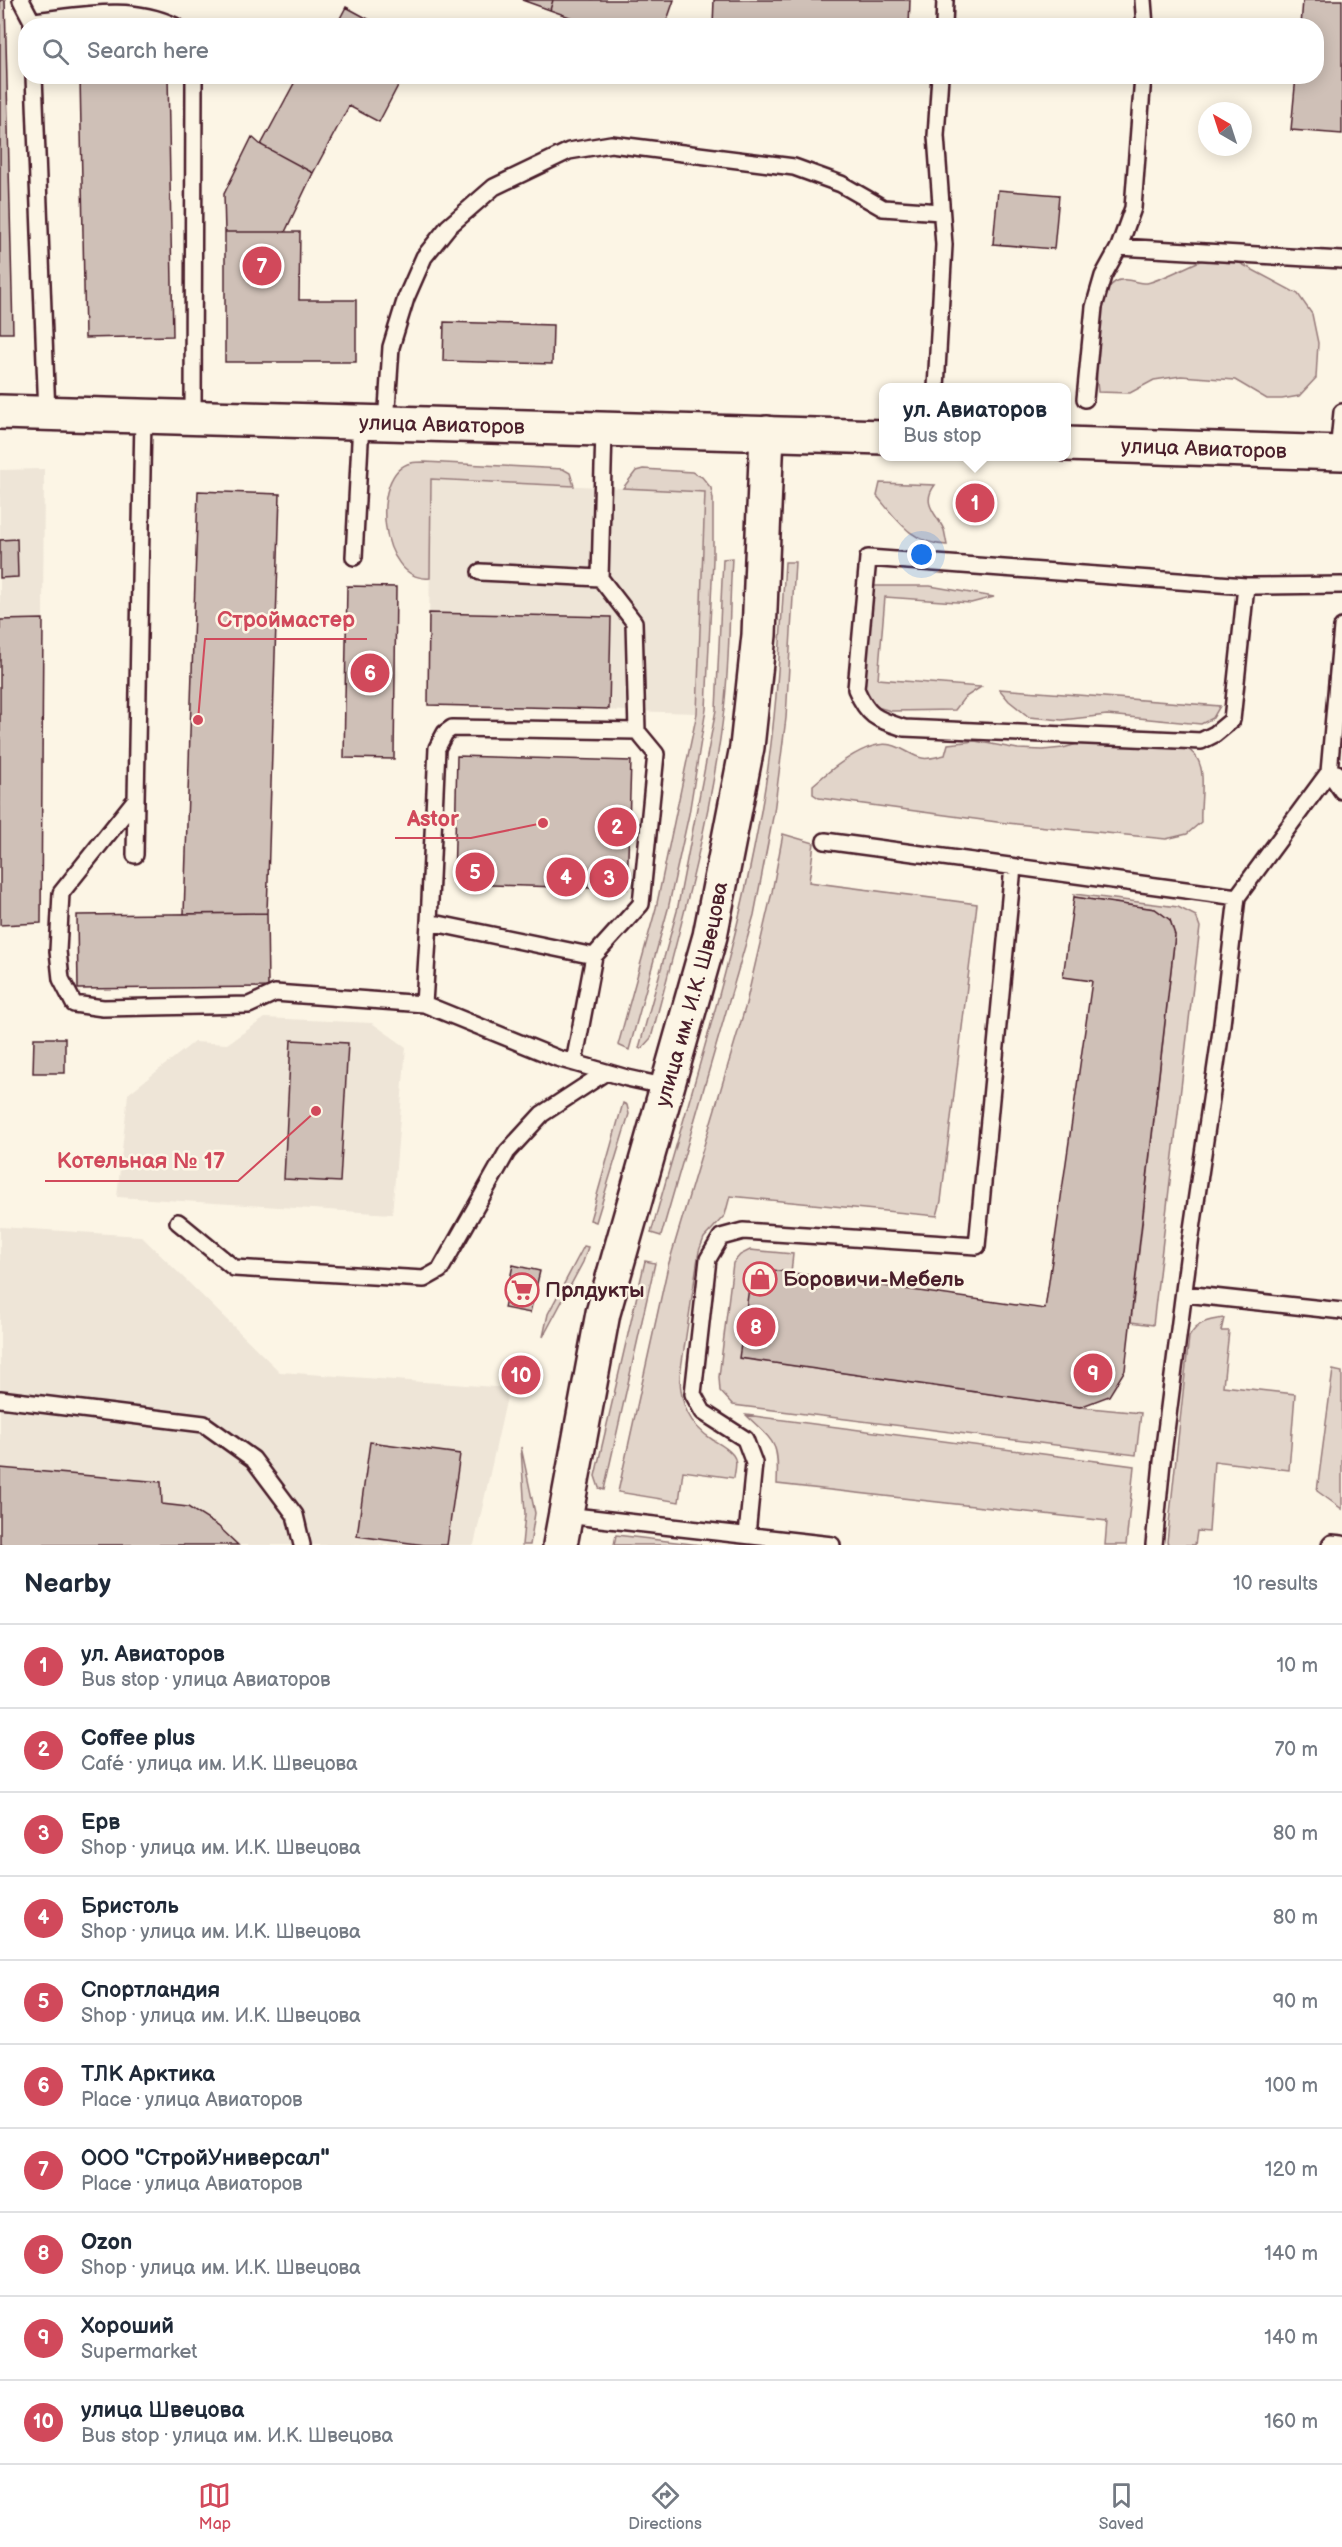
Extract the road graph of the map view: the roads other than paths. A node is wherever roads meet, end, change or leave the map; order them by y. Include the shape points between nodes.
1 (21, 0) edge
2 (945, 0) edge
3 (1143, 0) edge
4 (30, 18) edge
5 (75, 18) edge
6 (156, 18) edge
7 (944, 18) edge
8 (1144, 18) edge
9 (34, 84) edge
10 (194, 84) edge
11 (939, 84) edge
12 (1142, 84) edge
13 (941, 212) junction
14 (1119, 247) junction
15 (1342, 260) edge
16 (936, 383) edge
17 (1085, 399) dead end
18 (0, 412) edge
19 (1342, 412) edge
20 (47, 414) junction
21 (143, 417) junction
22 (193, 418) junction
23 (374, 423) junction
24 (604, 430) junction
25 (767, 434) junction
26 (879, 437) edge
27 (1071, 444) edge
28 (1340, 453) edge
29 (354, 557) dead end
30 (480, 572) dead end
31 (600, 578) junction
32 (1342, 585) edge
33 (1246, 586) junction
34 (1342, 627) edge
35 (637, 731) junction
36 (1336, 773) edge
37 (1342, 791) edge
38 (135, 799) junction
39 (825, 841) dead end
40 (135, 855) dead end
41 (1013, 867) junction
42 (1237, 897) junction
43 (429, 922) junction
44 (594, 956) junction
45 (424, 1004) junction
46 (574, 1063) junction
47 (606, 1072) junction
48 (668, 1087) junction
49 (178, 1222) dead end
50 (1185, 1294) junction
51 (1342, 1311) edge
52 (0, 1399) edge
53 (563, 1530) edge
54 (747, 1535) junction
55 (1342, 1544) edge
56 (302, 1545) edge
57 (832, 1545) edge
58 (1154, 1545) edge
59 (1330, 1545) edge

1 - 4 lane
2 - 7 lane
3 - 8 lane
5 - 6 lane via 127,12
9 - 20 lane
10 - 22 lane
11 - 13 lane via 936,136
12 - 14 lane via 1133,208
13 - 16 lane via 944,245
13 - 23 lane via 883,208 841,184 794,167 612,144 569,151 494,187 448,228 424,256 391,347
14 - 15 lane
14 - 17 lane via 1094,307
18 - 20 main road, улица Авиаторов
19 - 28 lane
20 - 21 main road, улица Авиаторов
21 - 22 main road, улица Авиаторов
21 - 38 lane
22 - 23 main road, улица Авиаторов
23 - 24 main road, улица Авиаторов
23 - 29 lane
24 - 25 main road, улица Авиаторов
24 - 31 lane
25 - 26 main road, улица Авиаторов
25 - 48 main road, улица им. И.К. Швецова via 759,635 747,747 710,936
27 - 28 main road, улица Авиаторов
30 - 31 lane
31 - 35 lane via 634,622
32 - 33 lane
33 - 33 lane via 1232,720 1201,741 904,728 873,718 856,689 868,558
34 - 36 lane
35 - 43 lane via 452,728 445,733 436,748
35 - 44 lane via 656,754 642,904
36 - 37 lane
36 - 42 lane
38 - 40 lane
38 - 45 lane via 61,893 61,979 74,1004 103,1008 249,1005 275,993
39 - 41 lane
41 - 42 lane
41 - 54 lane via 977,1246 743,1231 721,1237 708,1258 693,1394 703,1412 745,1439 753,1463
42 - 50 lane
43 - 44 lane
43 - 45 lane
44 - 46 lane
45 - 46 lane
46 - 47 lane
47 - 48 lane
47 - 49 lane via 542,1114 507,1152 440,1270 424,1280 234,1268
48 - 53 main road, улица им. И.К. Швецова via 603,1312
50 - 51 lane
50 - 58 lane
52 - 56 lane via 204,1424 254,1459 295,1515
53 - 54 lane
54 - 57 lane
55 - 59 lane

